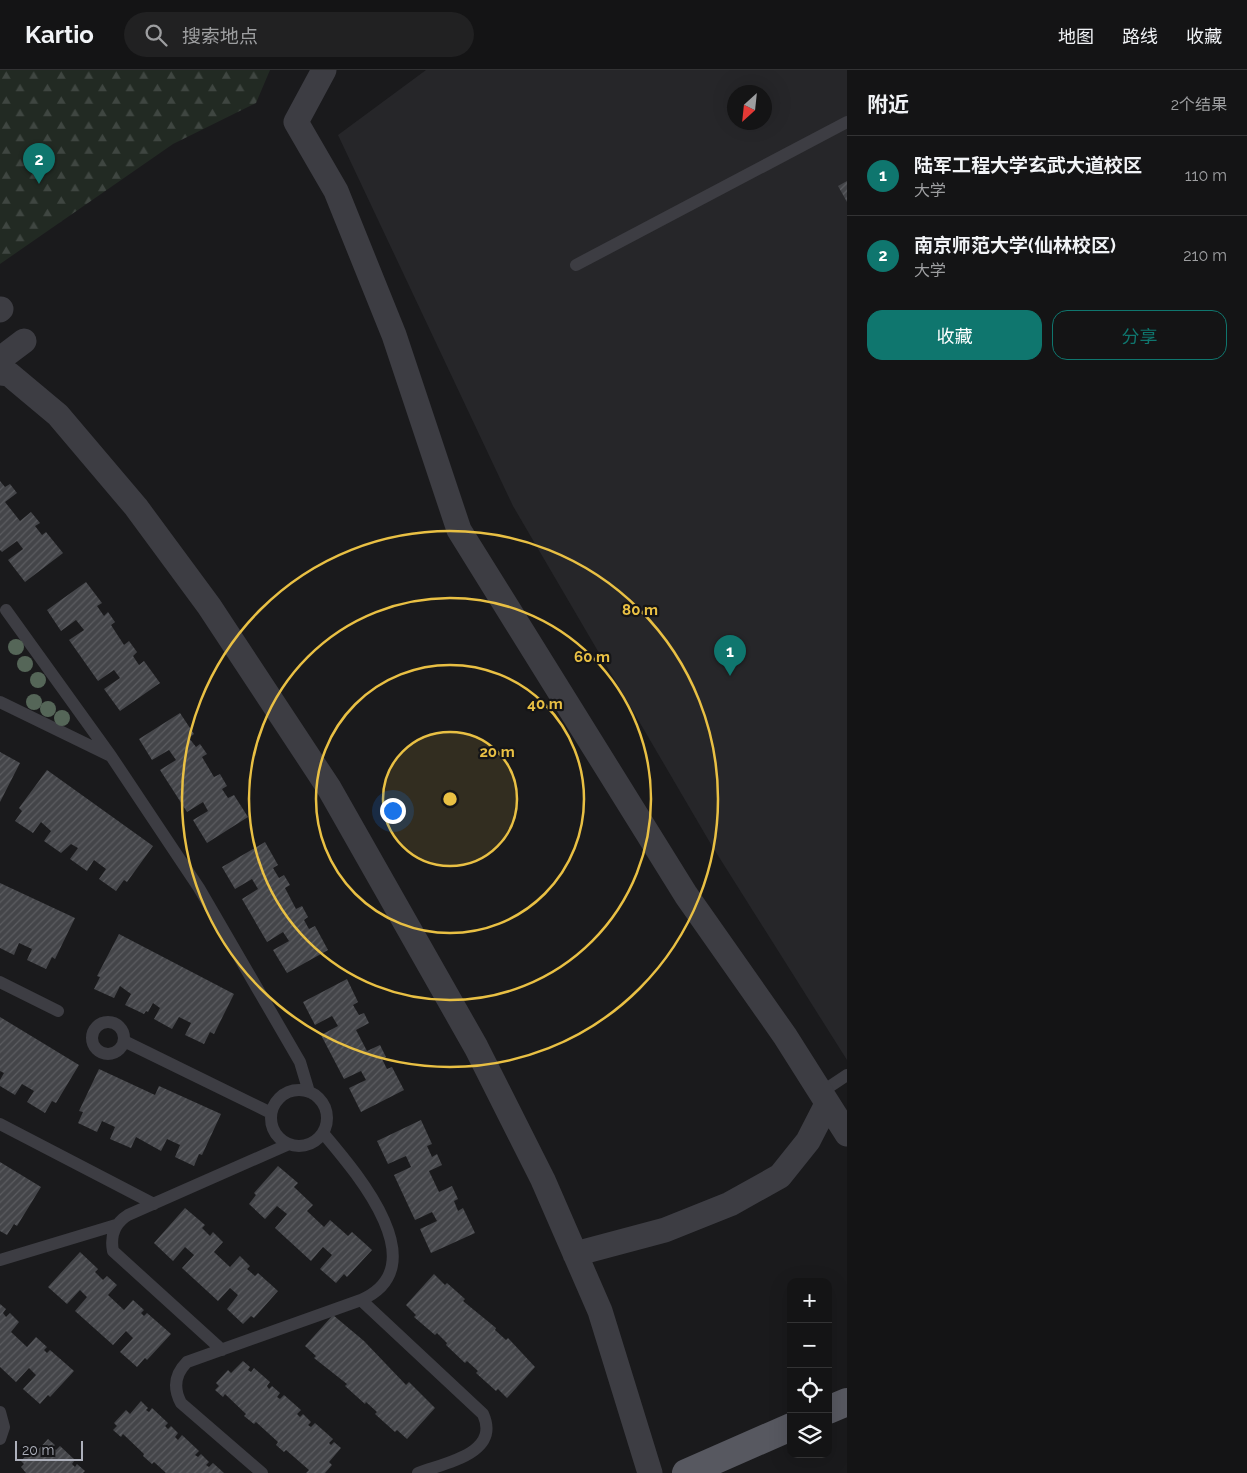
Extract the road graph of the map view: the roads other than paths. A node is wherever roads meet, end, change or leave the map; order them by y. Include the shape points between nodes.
1 (324, 70) edge
2 (847, 122) edge
3 (576, 264) dead end
4 (24, 341) dead end
5 (0, 360) edge
6 (0, 373) edge
7 (2, 609) edge
8 (0, 702) edge
9 (110, 756) junction
10 (0, 982) edge
11 (58, 1011) dead end
12 (124, 1041) dead end
13 (847, 1075) edge
14 (309, 1092) junction
15 (824, 1099) junction
16 (271, 1112) junction
17 (0, 1124) edge
18 (323, 1133) junction
19 (847, 1134) edge
20 (288, 1144) junction
21 (154, 1204) junction
22 (116, 1225) junction
23 (575, 1254) junction
24 (0, 1260) edge
25 (361, 1300) junction
26 (222, 1350) junction
27 (847, 1402) edge
28 (832, 1408) edge
29 (0, 1412) edge
30 (787, 1429) edge
31 (0, 1438) edge
32 (262, 1473) edge
33 (418, 1473) edge
34 (650, 1473) edge
35 (686, 1473) edge

1 - 15 street via 296,122 336,191 358,245 394,336 459,530 686,895 785,1036
2 - 3 lane
4 - 5 street
6 - 23 street via 9,374 58,415 136,507 209,606 329,788 476,1047 543,1180
7 - 9 lane
8 - 9 lane
9 - 14 lane via 208,904 300,1062
10 - 11 lane
12 - 16 lane
13 - 15 lane
14 - 16 lane via 290,1091 281,1096
14 - 18 lane via 324,1105 327,1114
15 - 19 street
15 - 23 street via 808,1141 780,1176 730,1204 665,1230
16 - 20 lane via 274,1132
17 - 21 lane
18 - 20 lane via 308,1145
18 - 25 lane via 371,1195 391,1240 394,1255 386,1283 376,1293
20 - 21 lane
21 - 22 lane via 128,1215
22 - 24 lane
22 - 26 lane via 112,1238 113,1252
23 - 34 street via 600,1311
25 - 26 lane
25 - 33 lane via 483,1414 486,1422 486,1437 478,1449
26 - 32 lane via 187,1362 176,1382 178,1397
27 - 28 main road
29 - 31 lane via 4,1427
30 - 35 main road

